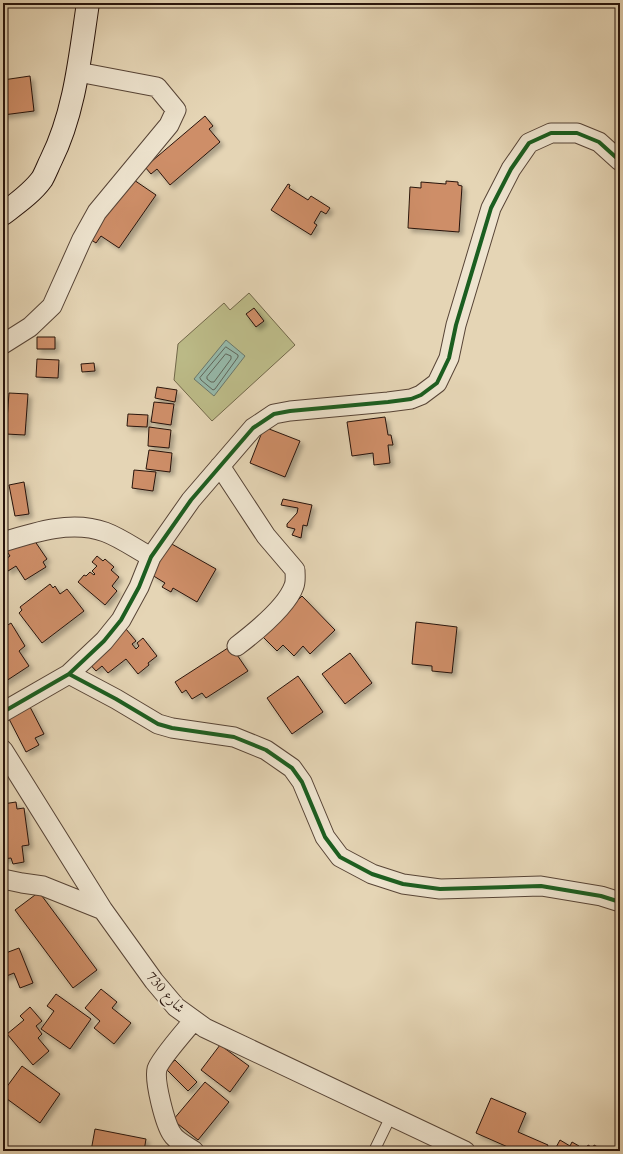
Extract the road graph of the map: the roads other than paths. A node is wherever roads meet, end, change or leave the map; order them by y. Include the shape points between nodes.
1 (88, 3) edge
2 (78, 72) junction
3 (620, 161) edge
4 (3, 214) edge
5 (3, 344) edge
6 (220, 466) junction
7 (3, 542) edge
8 (151, 558) junction
9 (237, 646) dead end
10 (69, 674) junction
11 (3, 712) edge
12 (3, 750) edge
13 (3, 879) edge
14 (620, 902) edge
15 (103, 910) junction
16 (194, 1020) junction
17 (391, 1116) junction
18 (194, 1151) edge
19 (374, 1151) edge
20 (465, 1151) edge

1 - 2 street
2 - 4 street via 59,145 41,180 22,200
2 - 5 street via 157,87 176,110 169,125 97,212 52,306 30,327
3 - 6 street via 598,142 577,133 551,133 529,144 510,169 491,208 458,318 449,358 436,383 421,395 411,399 274,414 253,428
6 - 8 street via 191,500
6 - 9 street via 266,536 295,570 292,592 256,631
7 - 8 street via 40,531 79,527 105,532
8 - 10 street via 122,620
10 - 11 street
10 - 14 street via 158,724 234,737 266,750 292,768 302,782 325,836 340,857 372,874 403,884 440,889 541,886
12 - 15 street, شارع 730
13 - 15 street via 43,886
15 - 16 street, شارع 730 via 154,981 176,1007
16 - 17 street, شارع 730 via 205,1028
16 - 18 street via 157,1069 158,1091 166,1122 172,1135
17 - 19 lane
17 - 20 street, شارع 730

